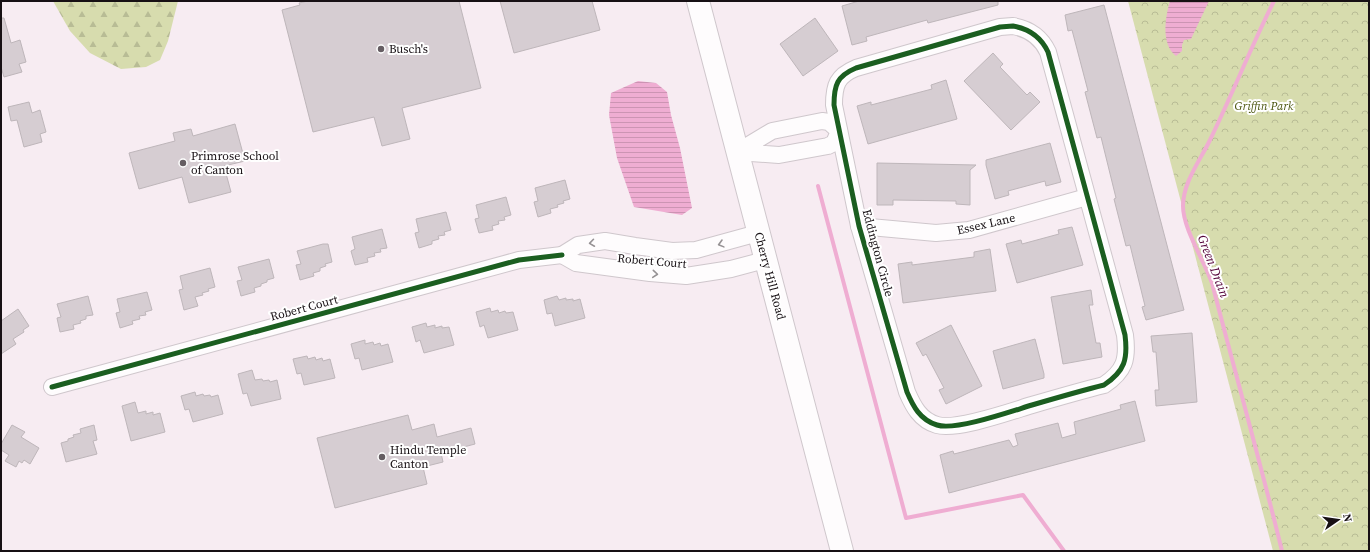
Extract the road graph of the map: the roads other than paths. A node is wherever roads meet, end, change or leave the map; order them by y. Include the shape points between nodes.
1 (698, 1) edge
2 (839, 131) junction
3 (737, 152) junction
4 (1087, 197) junction
5 (859, 226) junction
6 (758, 233) junction
7 (562, 255) junction
8 (765, 260) junction
9 (52, 387) dead end
10 (842, 551) edge

1 - 3 main road, Cherry Hill Road
2 - 3 street via 834,143 828,146 779,155
2 - 3 street via 829,122 822,121 772,131
2 - 4 street, Eddington Circle via 834,92 837,83 847,72 1000,27 1023,28 1038,37 1048,52
2 - 5 street, Eddington Circle
3 - 6 main road, Cherry Hill Road
4 - 5 street, Essex Lane via 969,230 936,233
4 - 5 street, Eddington Circle via 1125,335 1126,358 1123,367 1104,385 958,425 937,425 925,419 913,407
6 -> 7 street, Robert Court via 696,250 672,251 605,241 578,245
6 - 8 main road, Cherry Hill Road
7 -> 8 street, Robert Court via 576,264 686,276 731,269
7 - 9 street, Robert Court via 519,260
8 - 10 main road, Cherry Hill Road

